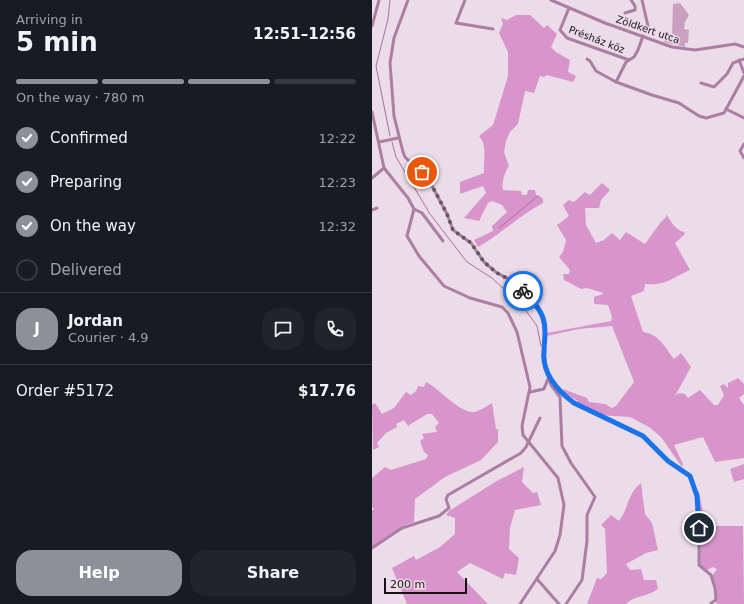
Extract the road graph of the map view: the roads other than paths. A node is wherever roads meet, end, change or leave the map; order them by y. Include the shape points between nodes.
1 (379, 0) edge
2 (408, 0) edge
3 (465, 0) edge
4 (551, 0) edge
5 (631, 0) edge
6 (642, 0) edge
7 (569, 8) junction
8 (625, 13) dead end
9 (372, 26) edge
10 (648, 26) dead end
11 (493, 29) dead end
12 (642, 36) junction
13 (744, 47) edge
14 (586, 59) dead end
15 (629, 60) junction
16 (739, 60) junction
17 (744, 60) edge
18 (744, 75) edge
19 (616, 82) junction
20 (701, 83) dead end
21 (726, 109) junction
22 (372, 112) edge
23 (744, 118) edge
24 (398, 138) junction
25 (379, 142) junction
26 (744, 144) edge
27 (744, 158) edge
28 (384, 168) junction
29 (372, 178) edge
30 (377, 208) dead end
31 (414, 209) junction
32 (372, 210) edge
33 (443, 241) dead end
34 (549, 378) junction
35 (530, 392) junction
36 (540, 418) dead end
37 (529, 442) junction
38 (372, 548) edge
39 (537, 579) junction
40 (712, 603) edge
41 (520, 604) edge
42 (559, 604) edge
43 (566, 604) edge

1 - 9 street
2 - 24 street via 394,38 390,62
3 - 11 street via 456,23
4 - 7 street, Zöldkert utca
5 - 8 street, Zöldkert utca via 635,10
6 - 10 street
7 - 12 street, Zöldkert utca
7 - 15 street, Présház köz via 560,30 563,35
12 - 13 street, Zöldkert utca via 684,50 735,44
12 - 15 street via 638,50
14 - 19 street via 596,70
15 - 19 street
16 - 17 street
16 - 18 street
16 - 20 street via 733,63 714,88
18 - 21 street
19 - 21 street via 679,103 706,118 722,115
21 - 23 street
22 - 25 street
24 - 25 street
24 - 34 street via 405,157 430,182 453,230 471,243 484,262 519,287 541,313 546,332 544,357
25 - 28 street
26 - 27 street via 740,151
28 - 29 street
28 - 31 street
30 - 32 street
31 - 33 street via 422,213
31 - 35 street via 407,236 419,256 444,286 470,298 502,307 508,313 523,354
34 - 35 street via 544,389
34 - 40 street via 564,396 574,403 643,436 668,461 690,476 699,512 699,565 713,580 716,598
34 - 43 street via 560,397 562,446 595,497 587,516 582,580
35 - 37 street via 522,426 523,434
36 - 37 street
37 - 38 street via 521,453 448,495 446,499 449,508 443,514 402,528
37 - 39 street via 558,478 564,505 558,544 552,558
39 - 41 street
39 - 42 street

